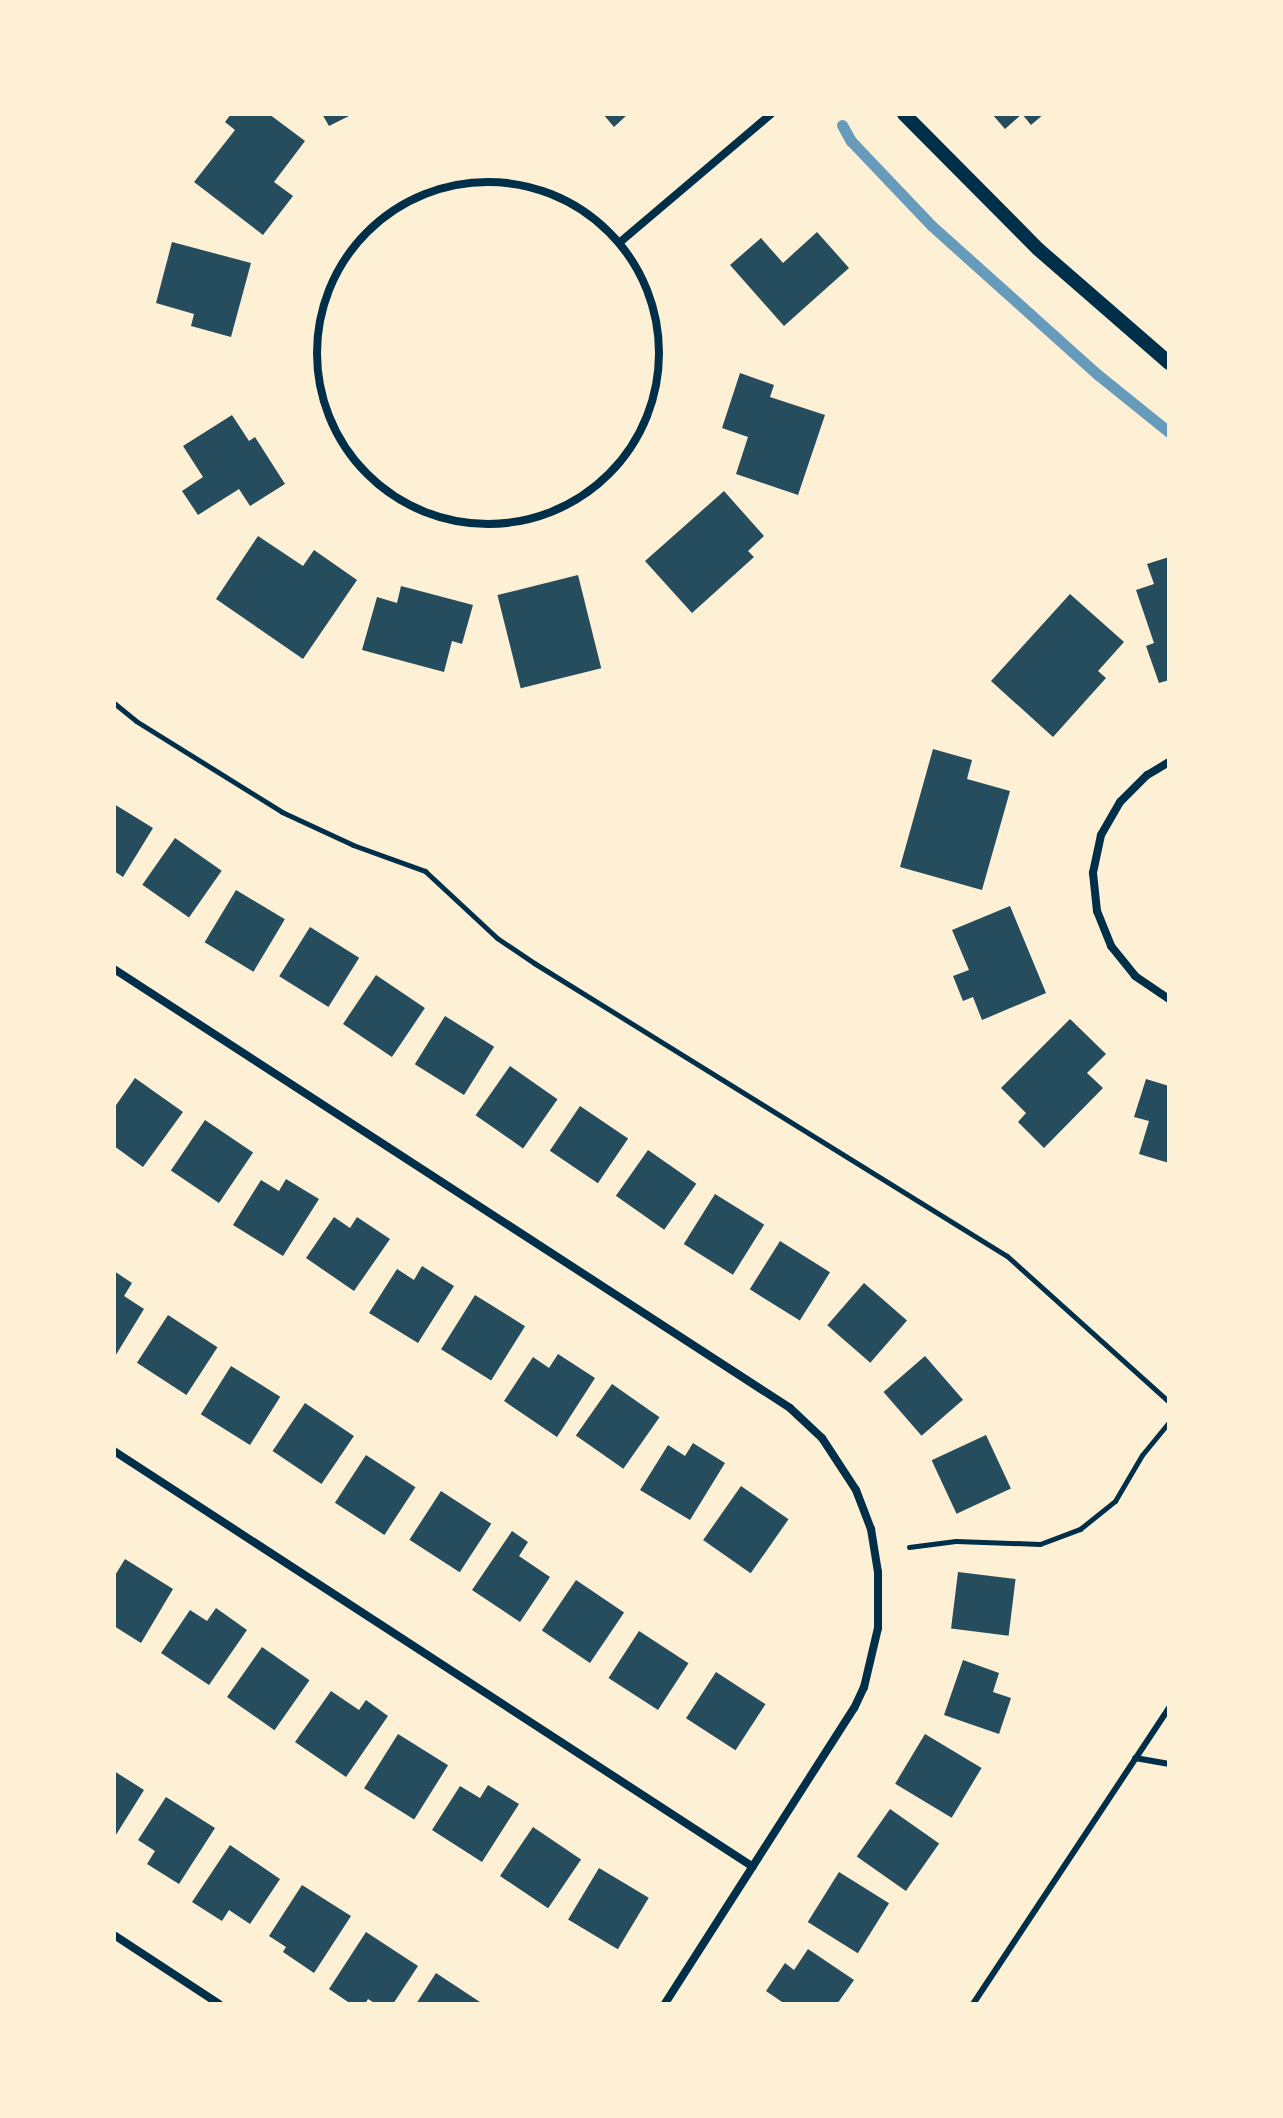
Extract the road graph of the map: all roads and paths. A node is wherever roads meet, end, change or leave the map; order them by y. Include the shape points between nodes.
1 (771, 114) edge
2 (904, 114) edge
3 (619, 243) junction
4 (1169, 363) edge
5 (114, 703) edge
6 (1169, 762) edge
7 (114, 969) edge
8 (1169, 999) edge
9 (1169, 1402) edge
10 (1169, 1422) edge
11 (114, 1451) edge
12 (909, 1547) dead end
13 (1169, 1708) edge
14 (1135, 1758) junction
15 (1169, 1764) edge
16 (753, 1867) junction
17 (114, 1935) edge
18 (219, 2004) edge
19 (665, 2004) edge
20 (973, 2004) edge

1 - 3 street
2 - 4 street via 1038,249
3 - 3 street via 590,215 556,195 497,182 457,185 419,196 369,230 330,288 316,357 328,416 360,468 410,507 482,525 555,512 608,476 645,424 660,361 651,298
5 - 9 path via 282,812 425,871 497,938 534,963 1007,1256
6 - 8 street via 1132,787 1120,802 1101,835 1093,873 1097,911 1111,946 1135,976
7 - 16 street via 790,1408 842,1465 875,1547 875,1649 854,1708
10 - 12 path via 1115,1501 1080,1529 1040,1544 956,1541
11 - 16 street
13 - 14 lane
14 - 15 lane
14 - 20 lane
16 - 19 street
17 - 18 street

